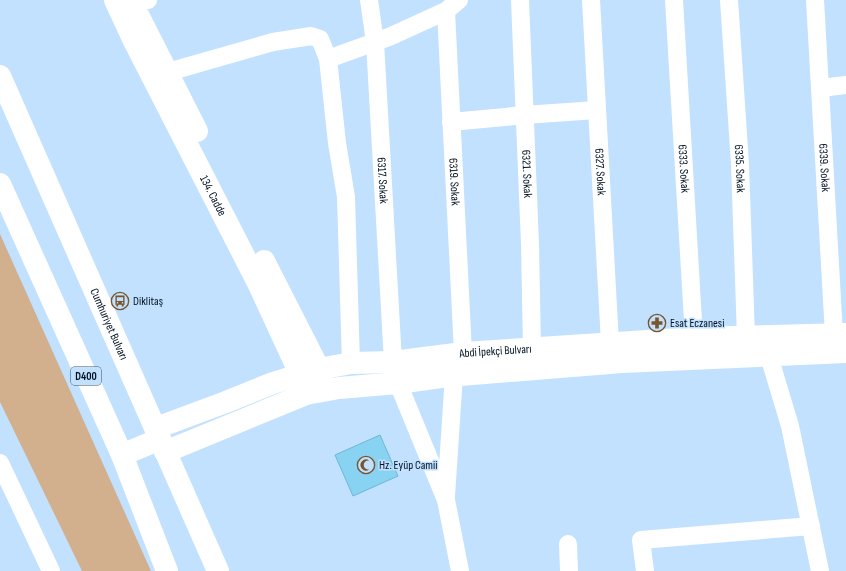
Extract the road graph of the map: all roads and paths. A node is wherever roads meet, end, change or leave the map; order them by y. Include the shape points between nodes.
1 (369, 0) edge
2 (520, 0) edge
3 (591, 0) edge
4 (674, 0) edge
5 (729, 0) edge
6 (815, 0) edge
7 (132, 1) edge
8 (452, 5) edge
9 (375, 42) junction
10 (328, 59) junction
11 (168, 72) junction
12 (0, 76) edge
13 (846, 85) edge
14 (821, 88) junction
15 (596, 110) junction
16 (525, 115) junction
17 (451, 122) junction
18 (0, 184) edge
19 (746, 337) junction
20 (694, 338) junction
21 (842, 340) edge
22 (610, 343) junction
23 (532, 348) junction
24 (462, 353) junction
25 (769, 356) junction
26 (393, 362) junction
27 (351, 363) junction
28 (454, 375) junction
29 (312, 382) junction
30 (398, 383) junction
31 (161, 440) junction
32 (122, 455) junction
33 (0, 463) edge
34 (446, 500) junction
35 (811, 526) junction
36 (568, 544) dead end
37 (51, 571) edge
38 (167, 571) edge
39 (218, 571) edge
40 (460, 571) edge
41 (569, 571) edge
42 (645, 571) edge
43 (820, 571) edge

1 - 9 street, 6317. Sokak
2 - 16 street, 6321. Sokak
3 - 15 street, 6327. Sokak
4 - 20 street, 6333. Sokak
5 - 19 street, 6335. Sokak via 740,164
6 - 14 street, 6339. Sokak
7 - 11 main road, 134. Cadde
7 - 29 main road, 134. Cadde via 134,41 259,285
8 - 9 street
8 - 17 street, 6319. Sokak
9 - 10 street
9 - 26 street, 6317. Sokak
10 - 11 street via 320,39 311,36 273,42
10 - 27 street via 337,144 346,197
11 - 29 main road, 134. Cadde via 215,167
12 - 31 main road, Cumhuriyet Bulvarı
13 - 14 street
14 - 21 street, 6339. Sokak
15 - 16 street
15 - 22 street, 6327. Sokak
16 - 17 street
16 - 23 street, 6321. Sokak
17 - 24 street, 6319. Sokak
18 - 32 main road, D400
19 - 20 main road, Abdi İpekçi Bulvarı
19 - 21 main road, Abdi İpekçi Bulvarı
20 - 22 main road, Abdi İpekçi Bulvarı
21 - 25 main road, Abdi İpekçi Bulvarı
22 - 23 main road, Abdi İpekçi Bulvarı
23 - 24 main road, Abdi İpekçi Bulvarı
24 - 26 main road, Abdi İpekçi Bulvarı
25 - 28 main road, Abdi İpekçi Bulvarı via 622,362
25 - 35 street via 790,426
26 - 27 main road, Abdi İpekçi Bulvarı
27 - 29 main road, Abdi İpekçi Bulvarı
28 - 30 main road, Abdi İpekçi Bulvarı
28 - 34 street
29 - 30 main road, Abdi İpekçi Bulvarı via 339,388
29 - 31 main road, Abdi İpekçi Bulvarı
30 - 34 street
31 - 32 main road, Abdi İpekçi Bulvarı
31 - 39 main road, Cumhuriyet Bulvarı
32 - 38 main road, D400
33 - 37 street
34 - 40 street
35 - 42 street via 641,540
35 - 43 street
36 - 41 street

